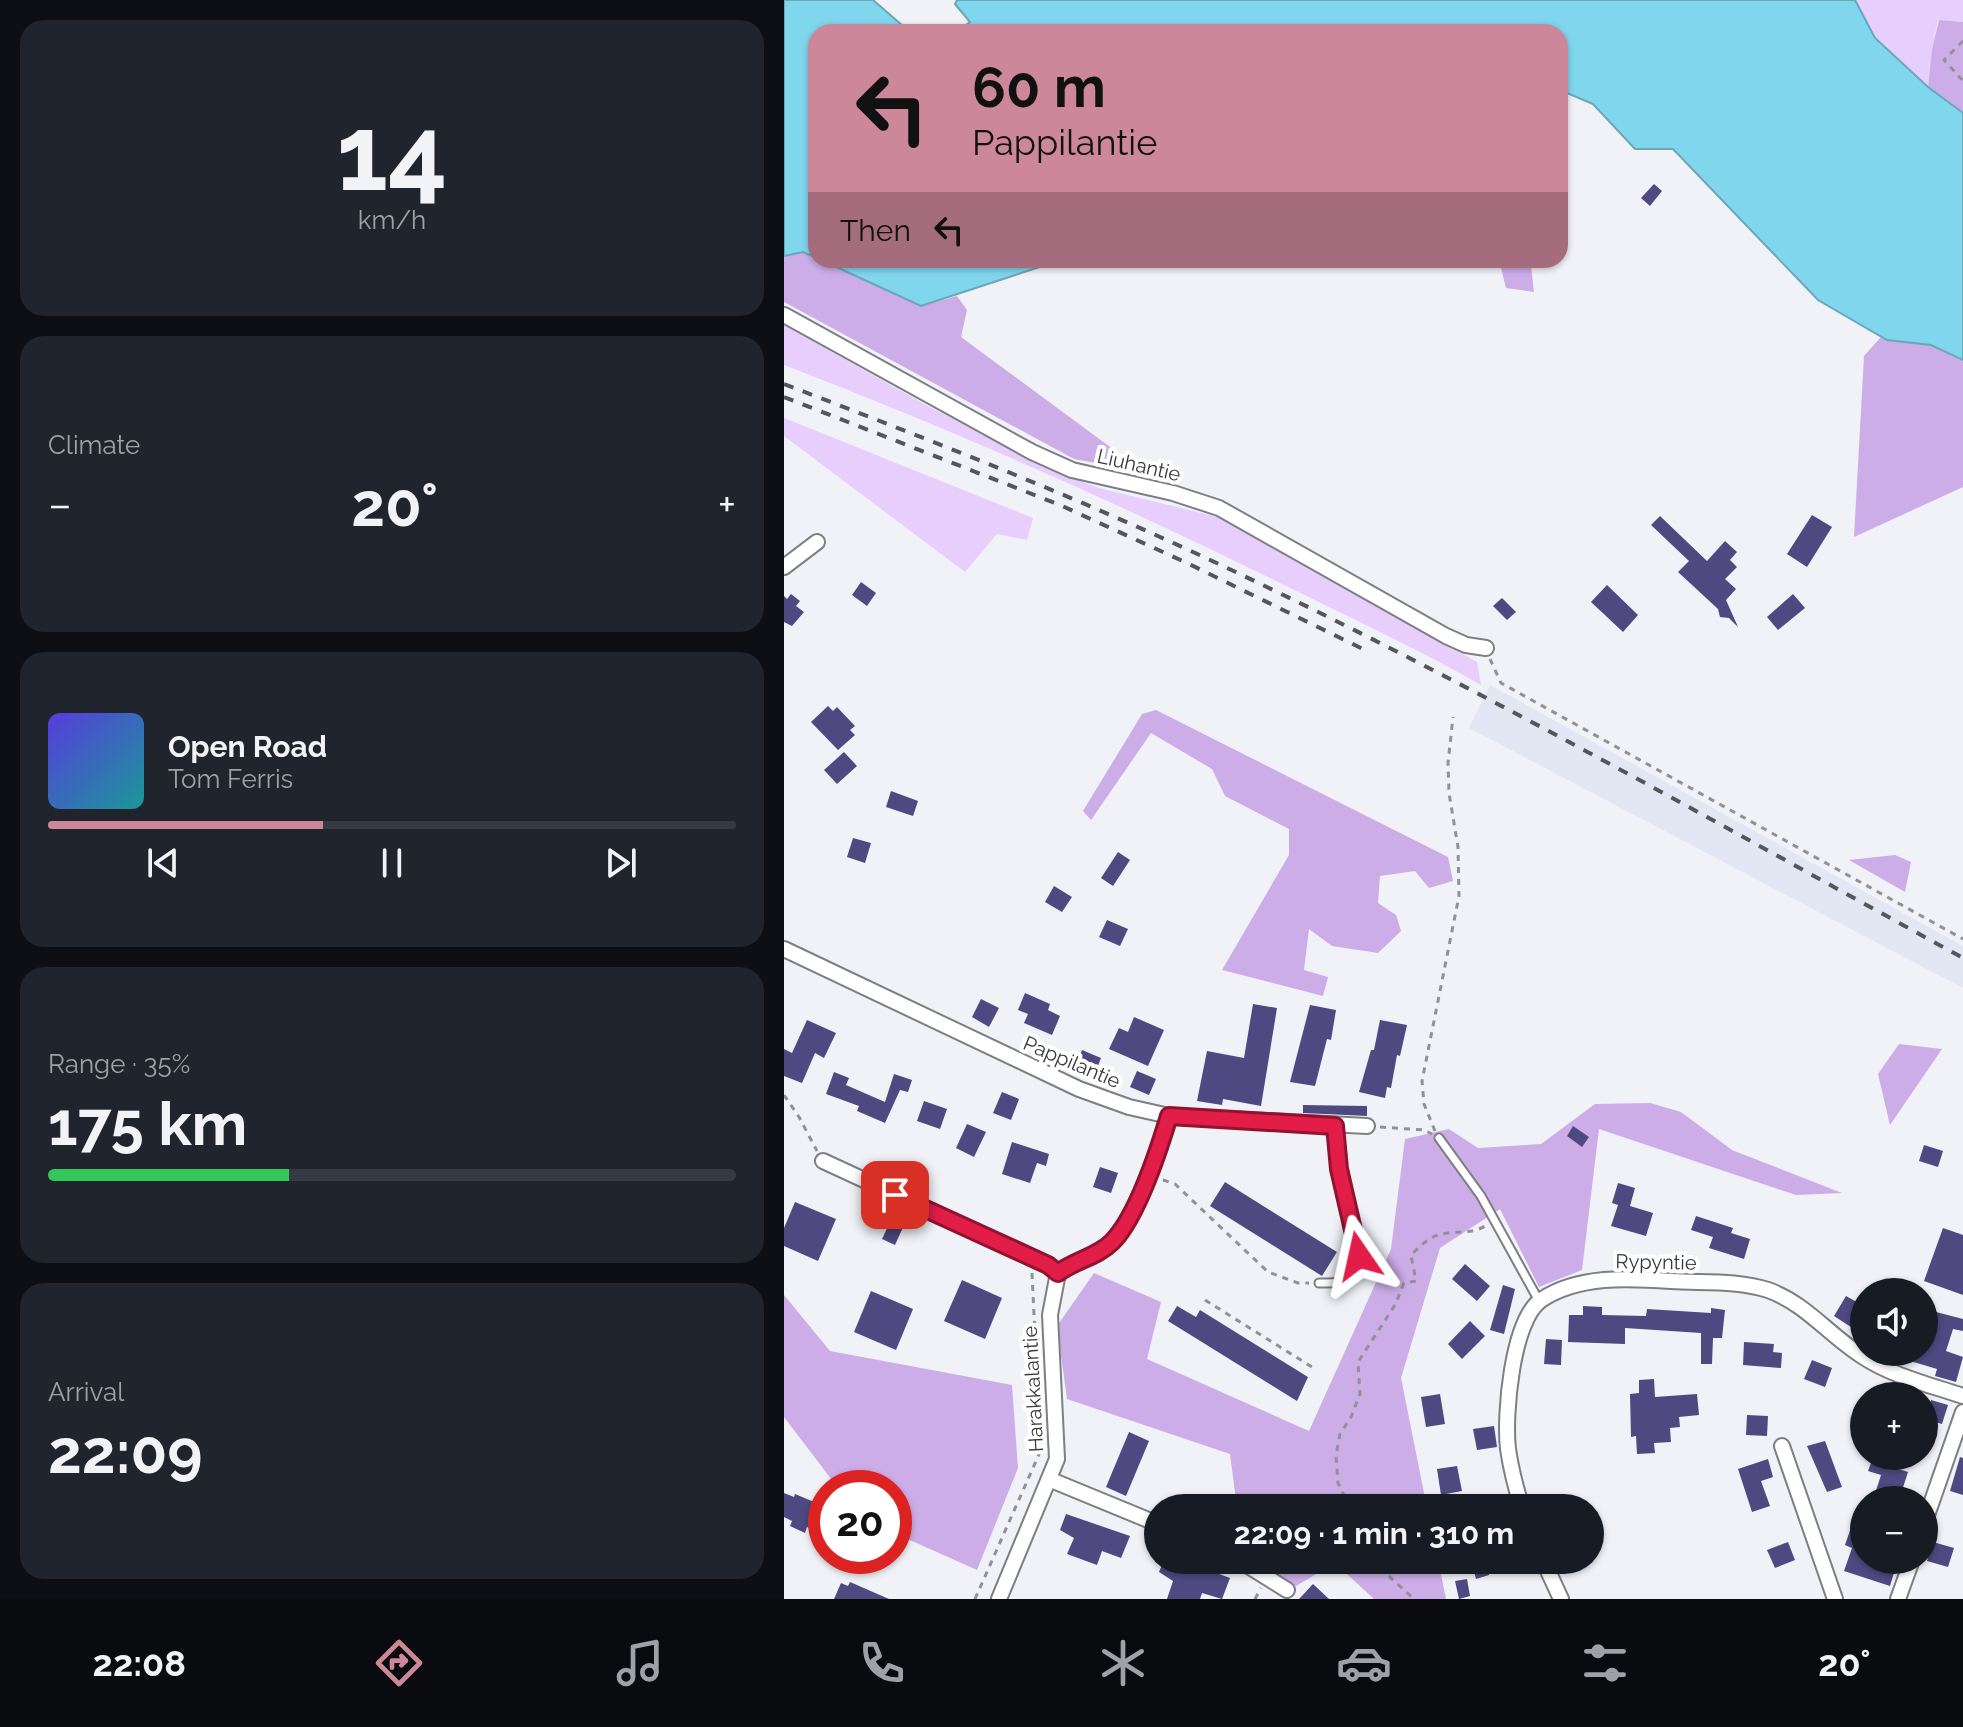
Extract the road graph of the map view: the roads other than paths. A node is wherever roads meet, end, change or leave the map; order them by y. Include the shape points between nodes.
1 (784, 315) edge
2 (817, 542) dead end
3 (784, 567) edge
4 (1486, 648) road end
5 (784, 949) edge
6 (1169, 1116) junction
7 (1335, 1126) junction
8 (1367, 1126) road end
9 (1439, 1138) road end
10 (823, 1161) road end
11 (1058, 1273) junction
12 (1319, 1283) road end
13 (1539, 1301) junction
14 (1963, 1396) edge
15 (1963, 1412) edge
16 (1782, 1446) dead end
17 (1051, 1480) junction
18 (1937, 1486) edge
19 (1518, 1494) edge
20 (1144, 1518) edge
21 (1261, 1574) edge
22 (1549, 1574) edge
23 (1907, 1574) edge
24 (1287, 1590) dead end
25 (999, 1599) edge
26 (1561, 1599) edge
27 (1835, 1599) edge
28 (1898, 1599) edge

1 - 4 street, Liuhantie via 1032,452 1072,470 1219,508 1446,636
2 - 3 street
5 - 6 street, Pappilantie via 1079,1089
6 - 7 street, Pappilantie
6 - 11 street via 1148,1174 1113,1242
7 - 8 street, Pappilantie
7 - 12 lane via 1359,1256 1347,1279
9 - 13 lane via 1495,1219
10 - 11 street
11 - 17 street, Harakkalantie via 1050,1315 1057,1459
13 - 14 street, Rypyntie via 1591,1282 1657,1280 1767,1290 1796,1304 1862,1356
13 - 19 street via 1520,1332 1511,1378 1508,1446
15 - 18 street
16 - 27 street
17 - 20 street
17 - 25 street, Harakkalantie
21 - 24 street
22 - 26 street
23 - 28 street

